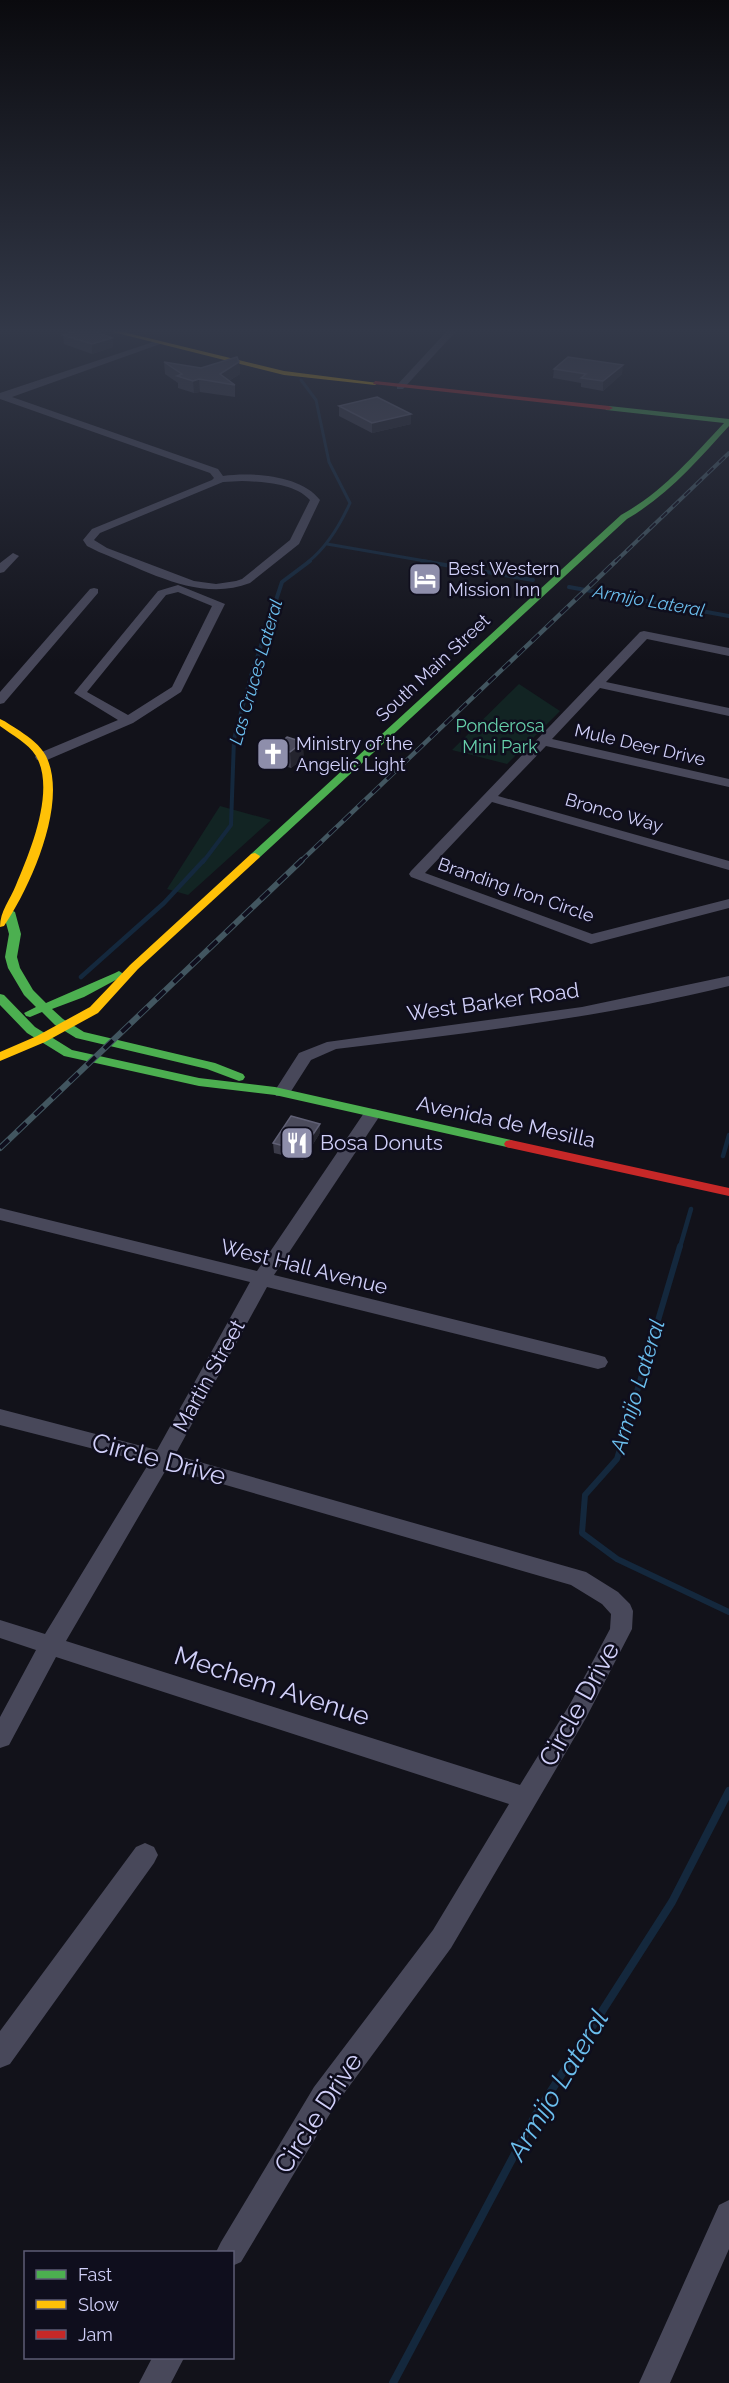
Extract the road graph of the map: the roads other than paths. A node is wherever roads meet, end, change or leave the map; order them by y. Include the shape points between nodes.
1 (122, 440) edge
2 (710, 440) edge
3 (661, 473) dead end
4 (218, 475) junction
5 (624, 517) junction
6 (13, 556) dead end
7 (0, 570) edge
8 (94, 591) dead end
9 (729, 652) edge
10 (597, 684) junction
11 (0, 700) edge
12 (729, 712) edge
13 (128, 720) junction
14 (0, 722) edge
15 (543, 741) junction
16 (42, 757) junction
17 (729, 783) edge
18 (488, 797) junction
19 (729, 866) edge
20 (729, 903) edge
21 (9, 912) junction
22 (0, 924) edge
23 (134, 967) junction
24 (729, 981) edge
25 (0, 998) edge
26 (43, 1008) junction
27 (12, 1020) junction
28 (63, 1027) junction
29 (41, 1039) junction
30 (0, 1057) edge
31 (278, 1091) junction
32 (372, 1114) junction
33 (729, 1192) edge
34 (0, 1214) edge
35 (261, 1280) junction
36 (598, 1362) dead end
37 (0, 1417) edge
38 (162, 1459) junction
39 (0, 1629) edge
40 (51, 1645) junction
41 (1, 1738) edge
42 (526, 1798) junction
43 (145, 1856) dead end
44 (0, 2054) edge
45 (729, 2215) edge
46 (232, 2251) edge
47 (168, 2359) edge
48 (154, 2383) edge
49 (654, 2383) edge

1 - 4 street
2 - 5 main road, South Main Street via 663,489
3 - 5 main road, South Main Street via 623,510
4 - 4 street via 96,531 88,540 103,550 192,584 216,587 246,580 299,538 314,498 298,487
5 - 23 main road, South Main Street
6 - 7 street
8 - 11 street
9 - 10 street, Branding Iron Circle via 644,635
10 - 12 street
10 - 15 street, Branding Iron Circle
13 - 13 street via 80,693 162,593 178,588 219,604 177,689
13 - 16 street
14 - 16 main road
15 - 17 street, Mule Deer Drive
15 - 18 street, Branding Iron Circle
16 - 21 main road via 50,781 48,811
18 - 19 street, Bronco Way
18 - 20 street, Branding Iron Circle via 416,874 591,939
21 - 22 main road
21 - 26 main road, Avenida de Mesilla via 15,934 11,958 23,985
23 - 26 main road, South Main Street
23 - 28 main road, South Main Street via 94,1010
24 - 31 street, West Barker Road via 577,1012 333,1046 305,1057
25 - 27 main road, Avenida de Mesilla
26 - 27 main road, South Main Street
26 - 28 main road, Avenida de Mesilla
27 - 29 main road, Avenida de Mesilla
28 - 29 main road, South Main Street
28 - 31 main road, Avenida de Mesilla via 110,1043 211,1066
29 - 30 main road, South Main Street
29 - 31 main road, Avenida de Mesilla via 93,1059 199,1082
31 - 32 main road, Avenida de Mesilla
32 - 33 main road, Avenida de Mesilla
32 - 35 street, Martin Street
34 - 35 street, West Hall Avenue
35 - 36 street, West Hall Avenue
35 - 38 street, Martin Street
37 - 38 street, Circle Drive
38 - 40 street, Martin Street
38 - 42 street, Circle Drive via 578,1578 610,1598 622,1611 621,1629
39 - 40 street, Mechem Avenue
40 - 41 street, Martin Street
40 - 42 street, Mechem Avenue
42 - 46 street, Circle Drive via 442,1939 324,2097
43 - 44 street
45 - 49 street
47 - 48 street

